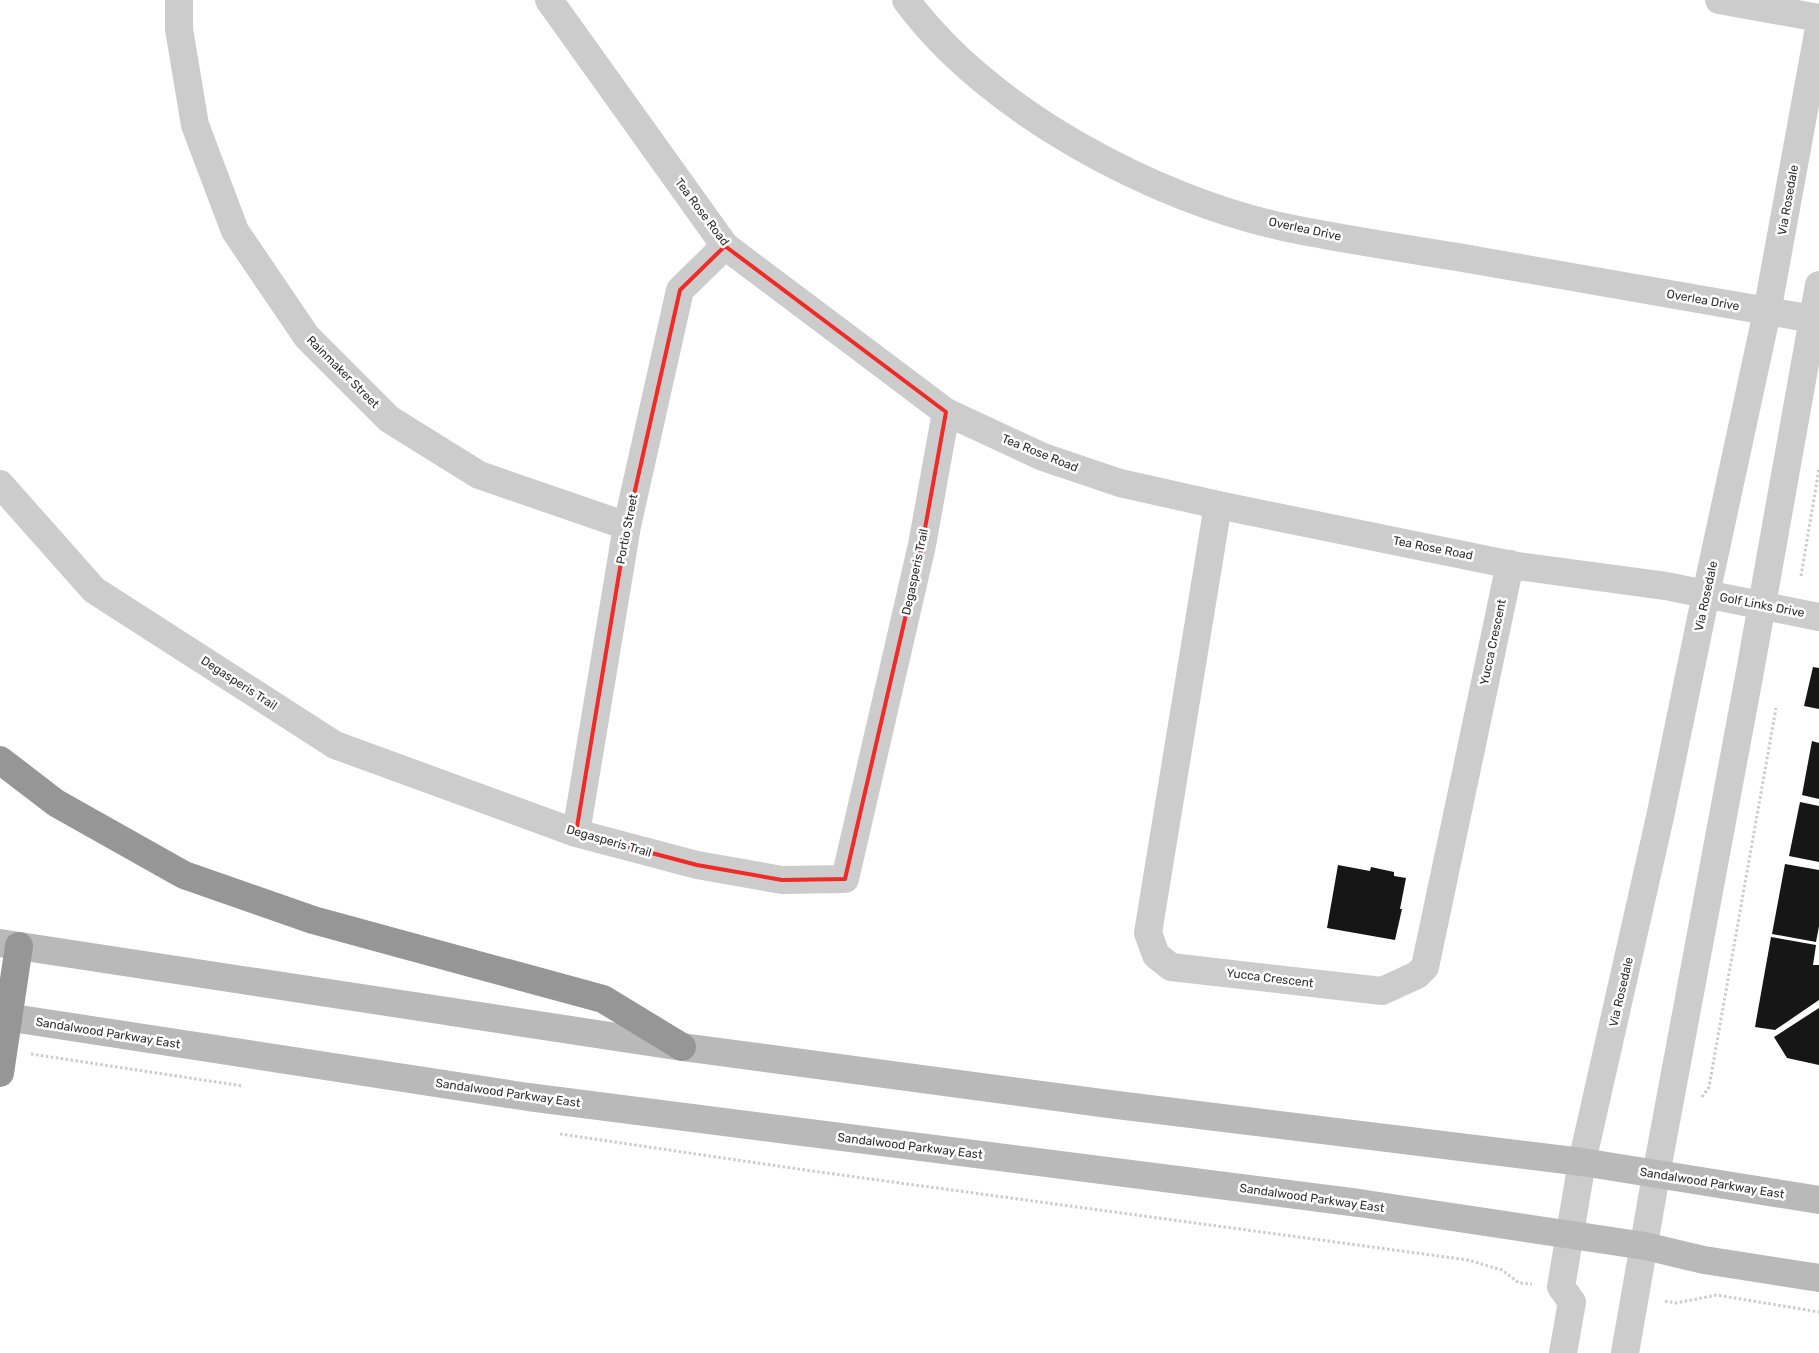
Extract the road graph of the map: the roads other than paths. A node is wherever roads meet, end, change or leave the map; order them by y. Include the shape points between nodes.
1 (179, 0) edge
2 (549, 0) edge
3 (906, 0) edge
4 (1719, 0) edge
5 (1819, 18) edge
6 (1819, 28) edge
7 (725, 246) junction
8 (1819, 285) edge
9 (1767, 312) junction
10 (1816, 319) edge
11 (946, 412) junction
12 (0, 484) edge
13 (1218, 505) junction
14 (627, 526) junction
15 (1510, 564) junction
16 (1706, 594) junction
17 (1761, 605) junction
18 (1819, 616) edge
19 (0, 760) edge
20 (576, 833) junction
21 (9, 945) edge
22 (4, 1017) edge
23 (682, 1047) junction
24 (0, 1073) edge
25 (1582, 1162) junction
26 (1656, 1175) junction
27 (1819, 1200) edge
28 (1569, 1234) junction
29 (1645, 1246) junction
30 (1819, 1278) edge
31 (1563, 1353) edge
32 (1625, 1353) edge

1 - 14 street, Rainmaker Street via 179,29 195,125 215,178 236,231 307,337 389,419 479,475
2 - 7 street, Tea Rose Road
3 - 9 street, Overlea Drive via 921,21 983,80 1049,128 1123,169 1192,200 1287,227
4 - 5 street
6 - 9 street, Via Rosedale
7 - 11 street, Tea Rose Road
7 - 14 street, Portio Street via 680,290
8 - 10 street
9 - 10 street, Overlea Drive
9 - 16 street, Via Rosedale
10 - 17 street
11 - 13 street, Tea Rose Road via 1044,457 1120,483
11 - 20 street, Degasperis Trail via 922,546 845,879 782,880 697,865
12 - 20 street, Degasperis Trail via 94,590 335,745
13 - 15 street, Tea Rose Road
13 - 15 street, Yucca Crescent via 1148,933 1156,955 1171,967 1382,991 1417,976 1424,967
14 - 20 street, Portio Street
15 - 16 street, Tea Rose Road
16 - 17 street, Golf Links Drive
16 - 25 street, Via Rosedale via 1660,818
17 - 18 street, Golf Links Drive
17 - 26 street
19 - 23 highway via 56,803 184,875 313,920 603,999
21 - 22 highway
21 - 23 main road, Sandalwood Parkway East
22 - 24 highway
22 - 28 main road, Sandalwood Parkway East via 528,1097 1359,1203
23 - 25 main road, Sandalwood Parkway East
25 - 26 main road, Sandalwood Parkway East
25 - 28 street, Via Rosedale
26 - 27 main road, Sandalwood Parkway East
26 - 29 street
28 - 29 main road, Sandalwood Parkway East
28 - 31 street, Via Rosedale via 1561,1287 1572,1302
29 - 30 main road, Sandalwood Parkway East via 1704,1260
29 - 32 street

